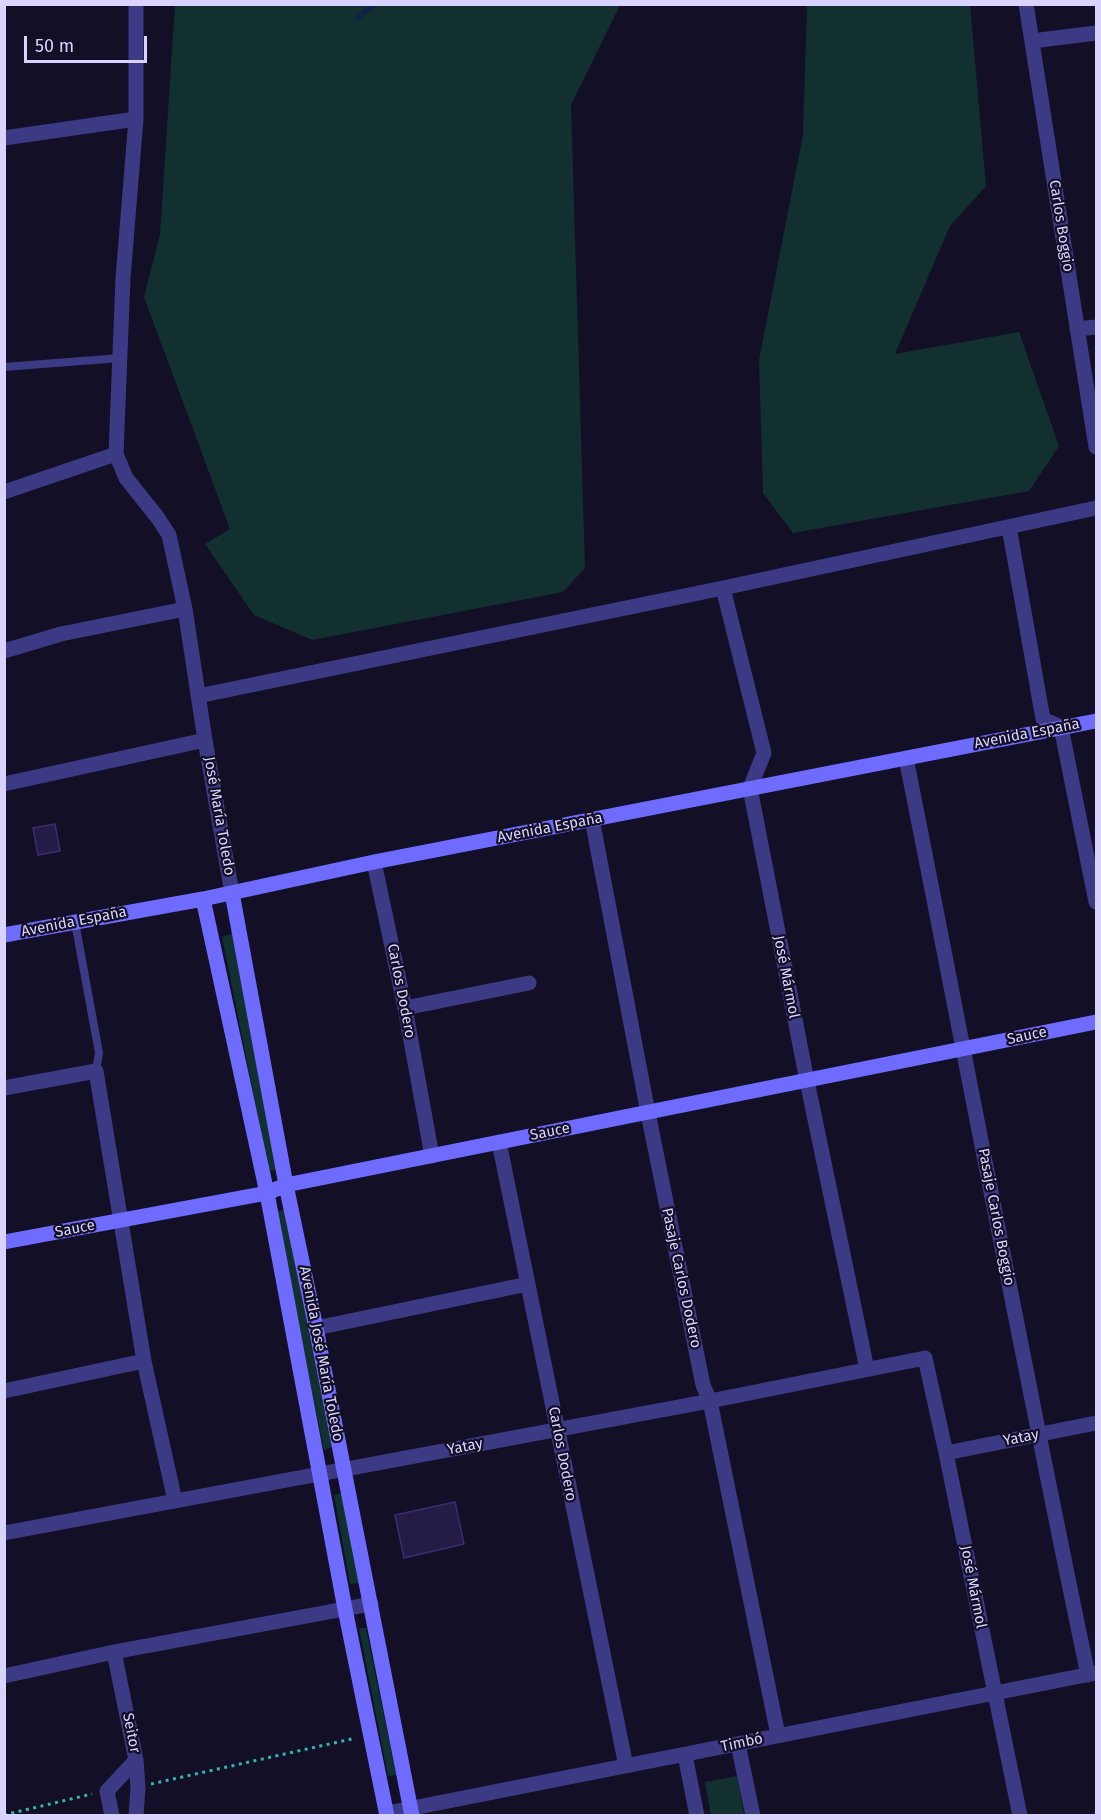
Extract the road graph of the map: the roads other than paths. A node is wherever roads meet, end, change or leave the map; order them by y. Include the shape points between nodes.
1 (136, 4) edge
2 (1026, 4) edge
3 (1096, 33) edge
4 (1032, 41) junction
5 (136, 119) junction
6 (4, 138) edge
7 (1096, 327) edge
8 (1077, 329) junction
9 (120, 358) junction
10 (4, 367) edge
11 (1096, 447) edge
12 (116, 454) junction
13 (4, 492) edge
14 (1096, 508) edge
15 (1009, 526) junction
16 (723, 588) junction
17 (185, 609) junction
18 (4, 651) edge
19 (198, 696) junction
20 (1096, 721) edge
21 (1061, 727) junction
22 (205, 740) junction
23 (906, 758) junction
24 (4, 784) edge
25 (750, 788) junction
26 (592, 819) junction
27 (374, 862) junction
28 (232, 892) junction
29 (203, 899) junction
30 (1096, 902) edge
31 (75, 922) junction
32 (4, 935) edge
33 (529, 982) dead end
34 (405, 1008) junction
35 (1096, 1022) edge
36 (964, 1049) junction
37 (96, 1071) junction
38 (807, 1081) junction
39 (4, 1088) edge
40 (648, 1113) junction
41 (499, 1142) junction
42 (432, 1156) junction
43 (286, 1185) junction
44 (267, 1193) junction
45 (120, 1220) junction
46 (4, 1242) edge
47 (528, 1284) junction
48 (316, 1328) junction
49 (924, 1358) joint
50 (144, 1361) junction
51 (867, 1369) junction
52 (4, 1391) edge
53 (710, 1401) junction
54 (1096, 1423) edge
55 (557, 1430) junction
56 (1038, 1435) junction
57 (946, 1453) junction
58 (344, 1470) junction
59 (319, 1474) junction
60 (175, 1501) junction
61 (4, 1533) edge
62 (371, 1604) junction
63 (345, 1609) junction
64 (114, 1652) junction
65 (1092, 1674) edge
66 (4, 1676) edge
67 (994, 1694) junction
68 (778, 1735) junction
69 (738, 1744) junction
70 (685, 1755) junction
71 (136, 1760) junction
72 (626, 1766) junction
73 (412, 1812) edge
74 (387, 1814) edge
75 (112, 1815) edge
76 (136, 1815) edge
77 (697, 1815) edge
78 (753, 1815) edge
79 (1020, 1815) edge

1 - 5 street
2 - 4 street, Carlos Boggio
3 - 4 street
4 - 8 street, Carlos Boggio
5 - 6 street
5 - 9 street
7 - 8 street
8 - 11 street, Carlos Boggio
9 - 10 lane
9 - 12 street
12 - 13 street
12 - 17 street, José María Toledo via 126,478 169,535
14 - 15 street
15 - 16 street
15 - 21 street via 1044,719
16 - 19 street
16 - 25 street via 764,753
17 - 18 street via 61,634
17 - 19 street, José María Toledo
19 - 22 street, José María Toledo
20 - 21 main road, Avenida España
21 - 23 main road, Avenida España
21 - 30 street
22 - 24 street
22 - 28 street, José María Toledo
23 - 25 main road, Avenida España
23 - 36 street, Pasaje Carlos Boggio
25 - 26 main road, Avenida España
25 - 38 street, José Mármol
26 - 27 main road, Avenida España
26 - 40 street, Pasaje Carlos Dodero
27 - 28 main road, Avenida España
27 - 34 street, Carlos Dodero
28 - 29 main road, Avenida España
28 - 43 main road, Avenida José María Toledo
29 - 31 main road, Avenida España
29 - 44 main road, Avenida José María Toledo
31 - 32 main road, Avenida España
31 - 37 lane via 99,1053
33 - 34 street
34 - 42 street, Carlos Dodero
35 - 36 main road, Sauce
36 - 38 main road, Sauce
36 - 56 street, Pasaje Carlos Boggio
37 - 39 street
37 - 45 street
38 - 40 main road, Sauce
38 - 51 street, José Mármol
40 - 41 main road, Sauce
40 - 53 street, Pasaje Carlos Dodero via 703,1385
41 - 42 main road, Sauce
41 - 47 street, Carlos Dodero
42 - 43 main road, Sauce
43 - 44 main road, Sauce
43 - 48 main road, Avenida José María Toledo
44 - 45 main road, Sauce
44 - 59 main road, Avenida José María Toledo
45 - 46 main road, Sauce
45 - 50 street
47 - 48 street
47 - 55 street, Carlos Dodero
48 - 58 main road, Avenida José María Toledo
49 - 51 street, Yatay
49 - 57 street, José Mármol
50 - 52 street
50 - 60 street
51 - 53 street, Yatay
53 - 55 street, Yatay
53 - 68 street, Pasaje Carlos Dodero
54 - 56 street, Yatay
55 - 58 street, Yatay
55 - 72 street, Carlos Dodero
56 - 57 street, Yatay
56 - 65 street, Pasaje Carlos Boggio
57 - 67 street, José Mármol
58 - 59 street, Yatay
58 - 62 main road, Avenida José María Toledo
59 - 60 street, Yatay
59 - 63 main road, Avenida José María Toledo
60 - 61 street, Yatay
62 - 63 street
62 - 73 main road, Avenida José María Toledo
63 - 64 street
63 - 74 main road, Avenida José María Toledo
64 - 66 street
64 - 71 street, Seitor
65 - 67 street, Timbó
67 - 68 street, Timbó
67 - 79 street, José Mármol
68 - 69 street, Timbó
69 - 70 street, Timbó
69 - 78 street
70 - 72 street, Timbó
70 - 77 street
71 - 75 street via 107,1791
71 - 76 street, Seitor
72 - 73 street, Timbó
73 - 74 street, Timbó

